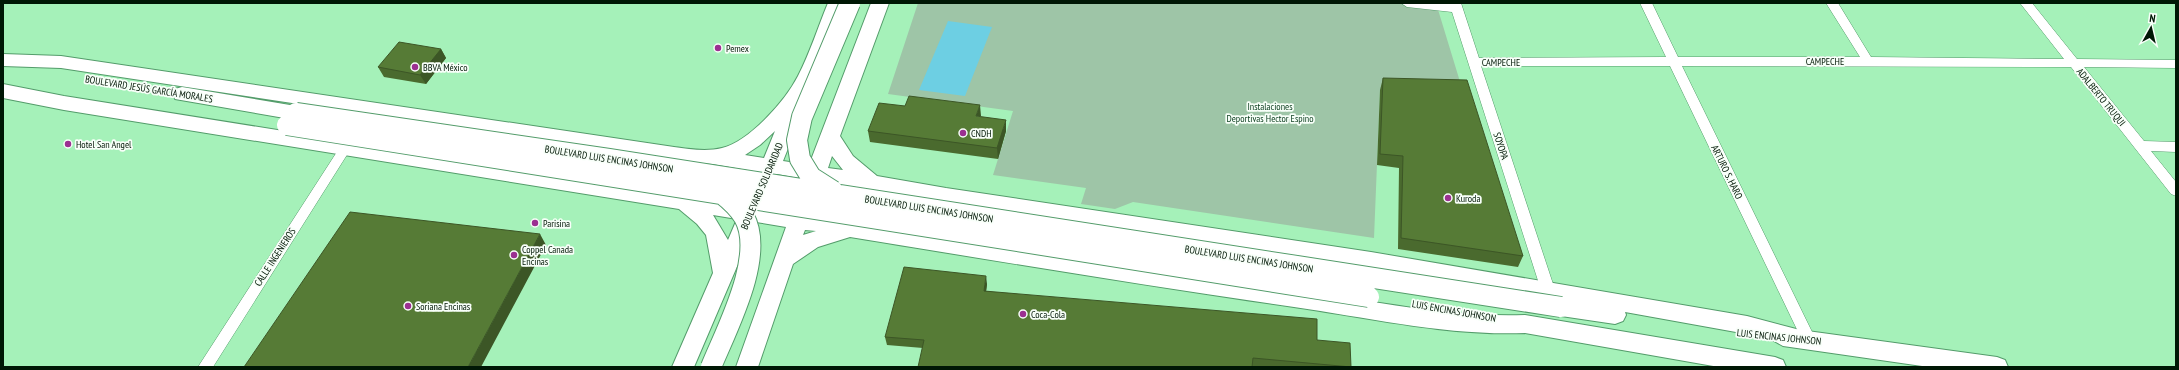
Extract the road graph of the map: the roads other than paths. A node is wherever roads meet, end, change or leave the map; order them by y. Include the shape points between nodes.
1 (837, 3) edge
2 (850, 3) edge
3 (880, 3) edge
4 (1406, 3) edge
5 (1646, 3) edge
6 (1832, 3) edge
7 (2026, 3) edge
8 (1456, 6) edge
9 (3, 60) edge
10 (1868, 61) junction
11 (1474, 62) junction
12 (1673, 62) junction
13 (2073, 63) junction
14 (3, 64) edge
15 (2176, 64) edge
16 (3, 82) edge
17 (804, 82) junction
18 (3, 91) edge
19 (291, 119) junction
20 (830, 136) junction
21 (2141, 146) junction
22 (346, 147) junction
23 (2176, 147) edge
24 (712, 157) junction
25 (609, 159) junction
26 (771, 166) junction
27 (816, 173) junction
28 (874, 183) junction
29 (2176, 191) edge
30 (683, 202) junction
31 (750, 214) junction
32 (798, 221) junction
33 (856, 230) junction
34 (956, 231) junction
35 (785, 259) junction
36 (724, 275) junction
37 (1548, 290) junction
38 (1369, 296) joint
39 (1561, 307) joint
40 (1543, 327) junction
41 (1802, 339) junction
42 (205, 367) edge
43 (683, 367) edge
44 (711, 367) edge
45 (748, 367) edge
46 (1775, 367) edge
47 (1997, 367) edge

1 - 17 main road, BOULEVARD SOLIDARIDAD
2 - 34 main road, bridge via 802,118 797,140 800,159 811,177 831,190
3 - 20 main road
4 - 8 street
5 - 12 street, ARTURO S. HARO
6 - 10 street
7 - 13 street, ADALBERTO TRUQUI
8 - 11 street, SOYOPA
9 - 24 main road via 61,62 635,148
10 - 12 street, CAMPECHE
10 - 13 street, CAMPECHE
11 - 12 street, CAMPECHE
11 - 37 street, SOYOPA
12 - 41 street, ARTURO S. HARO
13 - 15 street, CAMPECHE
13 - 21 street, ADALBERTO TRUQUI
14 - 19 main road, BOULEVARD JESÚS GARCÍA MORALES
16 - 19 main road, BOULEVARD JESÚS GARCÍA MORALES
17 - 24 main road via 770,126 758,136 726,154
17 - 26 main road, BOULEVARD SOLIDARIDAD
18 - 22 main road via 64,104
19 - 25 main road, BOULEVARD LUIS ENCINAS JOHNSON, bridge
19 - 34 main road, BOULEVARD LUIS ENCINAS JOHNSON, bridge
20 - 27 main road
20 - 28 main road via 853,169
21 - 23 street
21 - 29 street, ADALBERTO TRUQUI
22 - 30 main road
22 - 42 street, CALLE INGENIEROS
24 - 26 main road
25 - 39 main road, BOULEVARD LUIS ENCINAS JOHNSON, bridge
25 - 44 main road, bridge via 713,187 728,197 741,212 750,229 752,250 746,278
26 - 27 main road
26 - 31 main road, BOULEVARD SOLIDARIDAD
27 - 28 main road
27 - 32 main road
28 - 37 main road
30 - 31 main road
30 - 36 main road via 699,213 712,227 720,245
31 - 32 main road
31 - 36 main road, BOULEVARD SOLIDARIDAD
32 - 33 main road
32 - 35 main road
33 - 35 main road via 810,242
33 - 40 main road via 1407,315 1459,322
34 - 38 main road, BOULEVARD LUIS ENCINAS JOHNSON, bridge
35 - 45 main road
36 - 43 main road, BOULEVARD SOLIDARIDAD
37 - 41 main road via 1747,325
38 - 40 main road, LUIS ENCINAS JOHNSON
39 - 41 main road, LUIS ENCINAS JOHNSON via 1715,330
40 - 46 main road, LUIS ENCINAS JOHNSON
41 - 47 main road, LUIS ENCINAS JOHNSON

